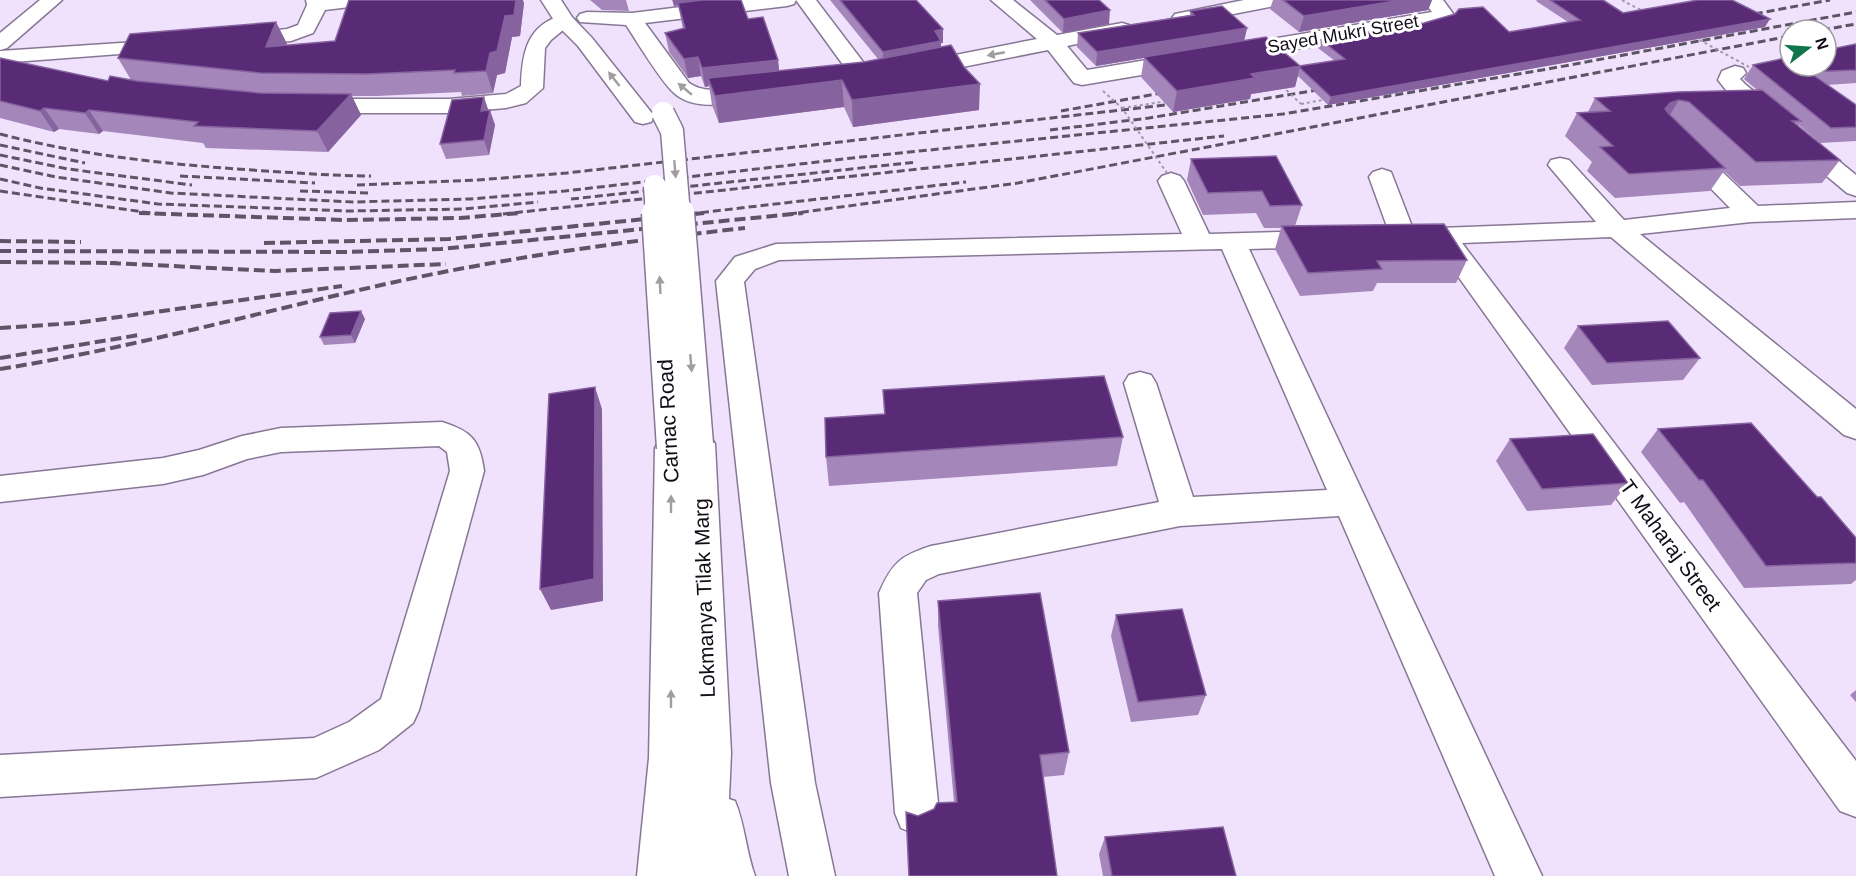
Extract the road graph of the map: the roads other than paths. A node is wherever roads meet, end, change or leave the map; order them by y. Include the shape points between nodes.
1 (52, 0) edge
2 (367, 0) edge
3 (551, 0) edge
4 (573, 0) edge
5 (787, 0) edge
6 (806, 0) edge
7 (1001, 0) edge
8 (1274, 0) edge
9 (1433, 0) edge
10 (316, 2) edge
11 (587, 18) junction
12 (632, 19) junction
13 (564, 21) junction
14 (222, 41) edge
15 (1054, 43) junction
16 (0, 44) edge
17 (187, 44) edge
18 (0, 57) edge
19 (0, 65) edge
20 (58, 76) edge
21 (1740, 77) road end
22 (865, 79) junction
23 (843, 82) edge
24 (340, 88) edge
25 (776, 89) edge
26 (292, 105) edge
27 (369, 107) junction
28 (653, 115) junction
29 (1666, 132) edge
30 (1560, 165) dead end
31 (1382, 177) dead end
32 (1170, 179) road end
33 (1856, 188) edge
34 (1856, 210) edge
35 (1751, 214) junction
36 (1617, 229) junction
37 (1443, 236) junction
38 (1403, 237) junction
39 (1216, 242) junction
40 (1140, 383) dead end
41 (1856, 427) edge
42 (0, 489) edge
43 (1350, 502) junction
44 (1180, 512) junction
45 (690, 755) junction
46 (0, 776) edge
47 (1856, 796) edge
48 (917, 813) edge
49 (640, 876) edge
50 (660, 876) edge
51 (703, 876) edge
52 (732, 876) edge
53 (812, 876) edge
54 (1519, 876) edge

1 - 16 street
2 - 10 street
3 - 13 street, Carnac Road
4 - 11 street, Carnac Road
5 - 12 street
6 - 22 street
7 - 15 street
8 - 15 street
9 - 15 street, Sayed Mukri Street via 1443,15 1421,22 1082,78
10 - 14 street via 306,29 291,35
11 - 12 street
11 - 28 street, Carnac Road
25 -> 12 street via 709,97 689,95
13 - 27 street via 543,34 533,47 532,88 518,98 449,106
28 -> 13 street, Carnac Road
15 -> 22 street
17 - 18 street
19 - 20 street
21 - 33 street
22 - 23 street
24 - 27 street via 378,88
26 - 27 street
28 - 45 street, Carnac Road, bridge via 651,135 685,446
29 - 35 street
30 - 36 street
31 - 38 street
32 - 39 street
34 - 35 street
35 - 36 street
36 - 37 street
36 - 41 street
37 - 38 street
37 - 47 street, T Maharaj Street
38 - 39 street
39 - 43 street
39 - 53 street via 776,252 745,263 730,281 793,783
40 - 44 street
42 - 46 street via 163,471 281,440 442,434 458,440 465,453 467,471 398,710 364,736 316,758
43 - 44 street
43 - 54 street
44 - 48 street via 939,558 904,576 898,593
45 - 49 street
45 - 50 street, Carnac Road
45 - 51 street, Carnac Road
45 - 52 street

